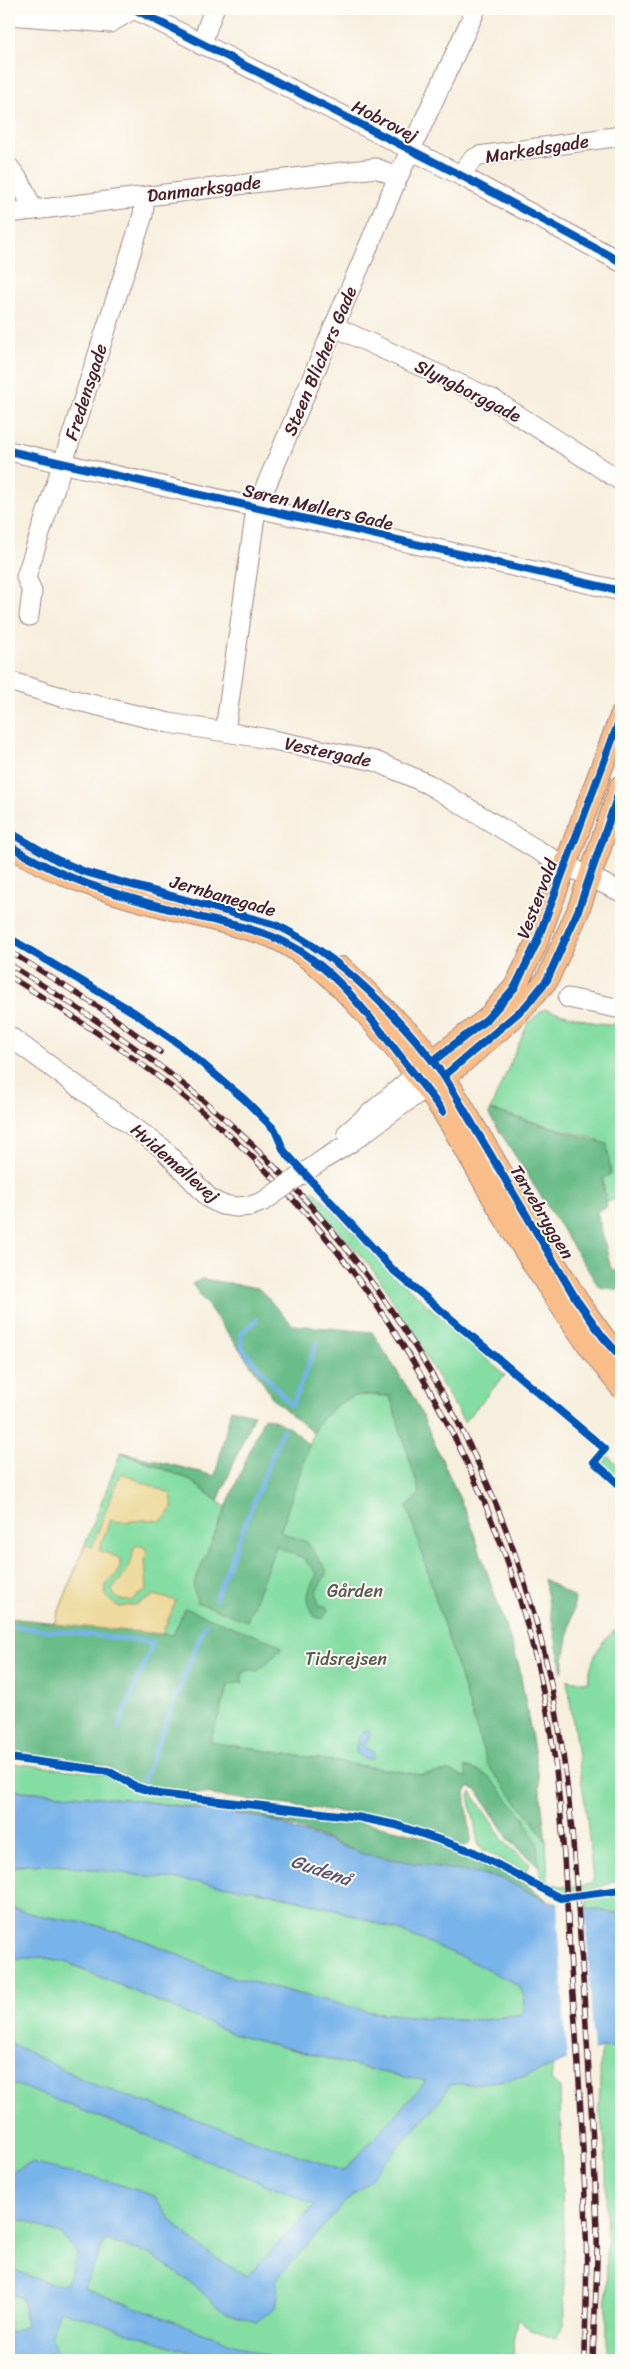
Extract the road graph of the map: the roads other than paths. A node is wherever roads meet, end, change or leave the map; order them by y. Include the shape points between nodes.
1 (134, 9) edge
2 (214, 9) edge
3 (476, 9) edge
4 (9, 15) edge
5 (201, 45) junction
6 (621, 136) edge
7 (410, 150) junction
8 (9, 166) edge
9 (460, 175) junction
10 (398, 177) junction
11 (145, 197) junction
12 (33, 210) junction
13 (9, 213) edge
14 (621, 262) edge
15 (335, 327) junction
16 (9, 452) edge
17 (63, 464) junction
18 (621, 481) edge
19 (256, 509) junction
20 (621, 591) edge
21 (29, 616) dead end
22 (9, 681) edge
23 (621, 716) edge
24 (225, 731) junction
25 (621, 786) edge
26 (9, 832) edge
27 (9, 845) edge
28 (565, 865) junction
29 (590, 877) junction
30 (621, 892) edge
31 (568, 998) dead end
32 (621, 1009) edge
33 (9, 1036) edge
34 (429, 1075) junction
35 (621, 1357) edge
36 (621, 1387) edge

1 - 4 street via 110,23
1 - 5 street, Hobrovej
2 - 5 street
3 - 7 street, Steen Blichers Gade
5 - 7 street, Hobrovej
6 - 9 street, Markedsgade via 479,156
7 - 9 street, Hobrovej
7 - 10 street, Steen Blichers Gade
8 - 12 street
9 - 14 street, Hobrovej
10 - 11 street, Danmarksgade via 376,168
10 - 15 street, Steen Blichers Gade
11 - 12 street, Danmarksgade
11 - 17 street, Fredensgade via 143,215
12 - 13 street, Danmarksgade
15 - 18 street, Slyngborggade via 494,400
15 - 19 street, Steen Blichers Gade
16 - 17 street, Søren Møllers Gade
17 - 19 street, Søren Møllers Gade
17 - 21 street, Fredensgade via 26,576 32,592
19 - 20 street, Søren Møllers Gade
19 - 24 street, Steen Blichers Gade
22 - 24 street, Vestergade via 168,723
23 - 28 main road, Vestervold
24 - 28 street, Vestergade via 374,761 428,784
25 - 29 main road
26 - 34 main road, Jernbanegade via 85,872 256,918 295,934 356,980 418,1042
27 - 34 main road, Jernbanegade via 53,871 114,895 252,930 290,945 324,969 392,1044
28 - 29 street, Vestergade
28 - 34 main road, Vestervold via 536,944 515,987
29 - 30 street, Vestergade
29 - 34 main road via 547,980 520,1012
31 - 32 street
33 - 34 street, Hvidemøllevej, bridge via 162,1148 210,1198 222,1205 251,1206 264,1201 324,1159 343,1136 372,1110
34 - 35 main road, Tørvebryggen via 576,1299
34 - 36 main road, Tørvebryggen via 443,1112 511,1228 573,1324

